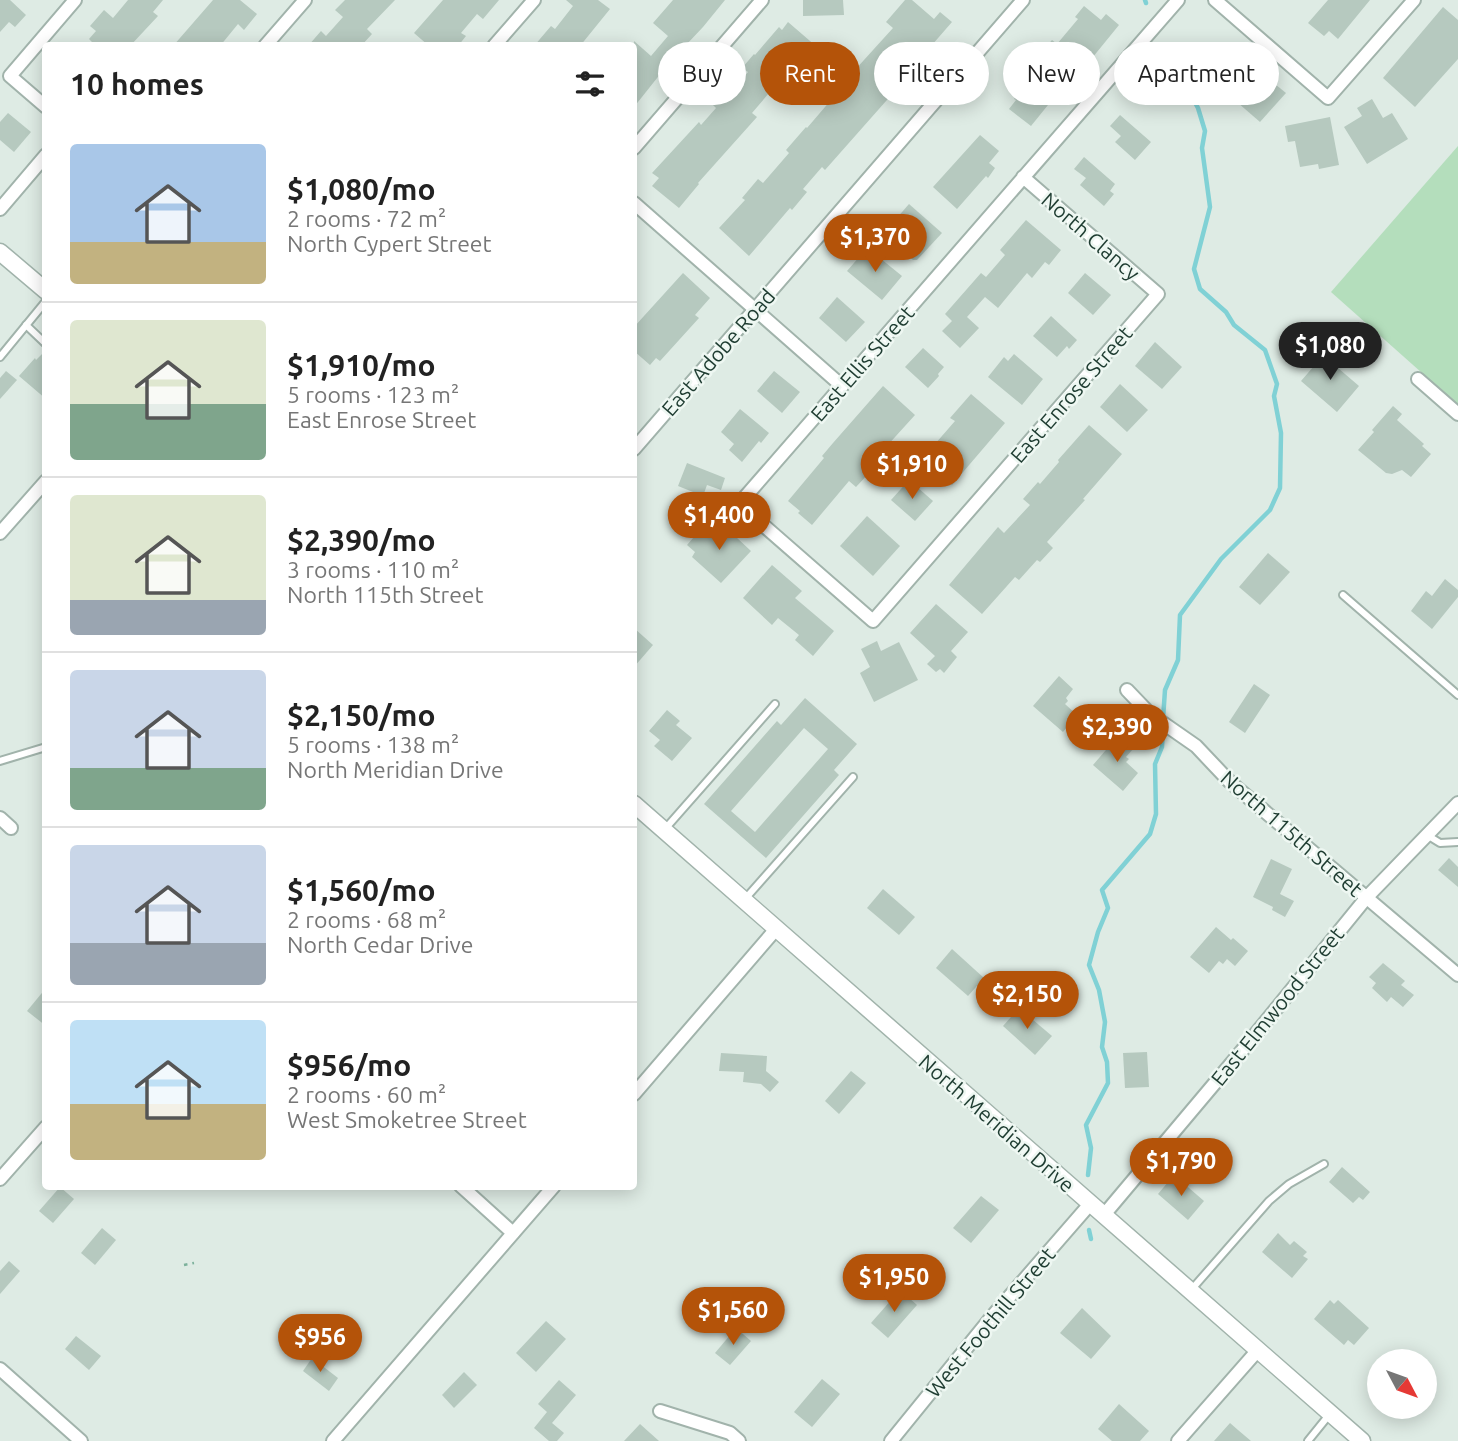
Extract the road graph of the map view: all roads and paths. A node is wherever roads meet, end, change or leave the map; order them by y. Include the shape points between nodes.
1 (75, 0) edge
2 (305, 0) edge
3 (534, 0) edge
4 (762, 0) edge
5 (1023, 0) edge
6 (1178, 0) edge
7 (1215, 0) edge
8 (1414, 0) edge
9 (268, 42) edge
10 (497, 42) edge
11 (42, 104) edge
12 (637, 145) edge
13 (42, 160) edge
14 (1023, 177) junction
15 (637, 206) edge
16 (0, 209) edge
17 (0, 252) edge
18 (42, 288) edge
19 (1158, 294) joint
20 (42, 306) edge
21 (756, 309) junction
22 (26, 326) junction
23 (42, 340) edge
24 (0, 357) edge
25 (1418, 379) dead end
26 (842, 386) junction
27 (1458, 414) edge
28 (637, 446) edge
29 (42, 486) edge
30 (739, 504) joint
31 (0, 533) edge
32 (1343, 594) dead end
33 (1127, 690) dead end
34 (1458, 695) edge
35 (775, 704) dead end
36 (42, 748) edge
37 (0, 761) edge
38 (853, 777) dead end
39 (1458, 803) edge
40 (637, 807) edge
41 (0, 818) edge
42 (11, 828) dead end
43 (664, 831) junction
44 (1427, 835) junction
45 (1458, 842) edge
46 (1367, 897) junction
47 (743, 901) junction
48 (776, 929) junction
49 (1458, 975) edge
50 (637, 1091) edge
51 (42, 1131) edge
52 (1324, 1164) dead end
53 (0, 1178) edge
54 (465, 1190) edge
55 (551, 1190) edge
56 (1090, 1204) junction
57 (1103, 1216) junction
58 (513, 1233) junction
59 (194, 1263) dead end
60 (184, 1265) dead end
61 (1190, 1291) junction
62 (1258, 1350) junction
63 (0, 1369) edge
64 (660, 1412) dead end
65 (1331, 1414) junction
66 (81, 1441) edge
67 (333, 1441) edge
68 (739, 1441) edge
69 (891, 1441) edge
70 (1178, 1441) edge
71 (1308, 1441) edge
72 (1362, 1441) edge

1 - 11 street via 10,76
2 - 9 street
3 - 10 street
4 - 12 street
5 - 21 street, East Adobe Road
6 - 14 street, East Ellis Street
7 - 8 street via 1328,99
13 - 16 street
14 - 19 street, North Clancy
14 - 26 street, East Ellis Street
15 - 21 street
17 - 18 street
19 - 30 street, East Enrose Street via 873,621
20 - 22 lane
21 - 26 street
21 - 28 street, East Adobe Road
22 - 23 lane
22 - 24 lane
25 - 27 street
26 - 30 street, East Ellis Street
29 - 31 street
32 - 34 lane
33 - 46 street, North 115th Street
35 - 43 lane
36 - 37 lane
38 - 47 lane
39 - 44 street, East Elmwood Street
40 - 43 street, North Meridian Drive
41 - 42 street
43 - 47 street, North Meridian Drive
44 - 45 lane via 1440,843
44 - 46 street, East Elmwood Street
46 - 49 street, North 115th Street
46 - 57 street, East Elmwood Street
47 - 48 street, North Meridian Drive
48 - 50 street
48 - 56 street, North Meridian Drive
51 - 53 street
52 - 61 lane via 1269,1201
54 - 58 street
55 - 58 street
56 - 57 street, North Meridian Drive
56 - 69 street, West Foothill Street
57 - 61 street, North Meridian Drive
58 - 67 street
59 - 60 path
61 - 62 street, North Meridian Drive
62 - 65 street, North Meridian Drive
62 - 70 street
63 - 66 street
64 - 68 street via 730,1433
65 - 71 lane
65 - 72 street, North Meridian Drive

